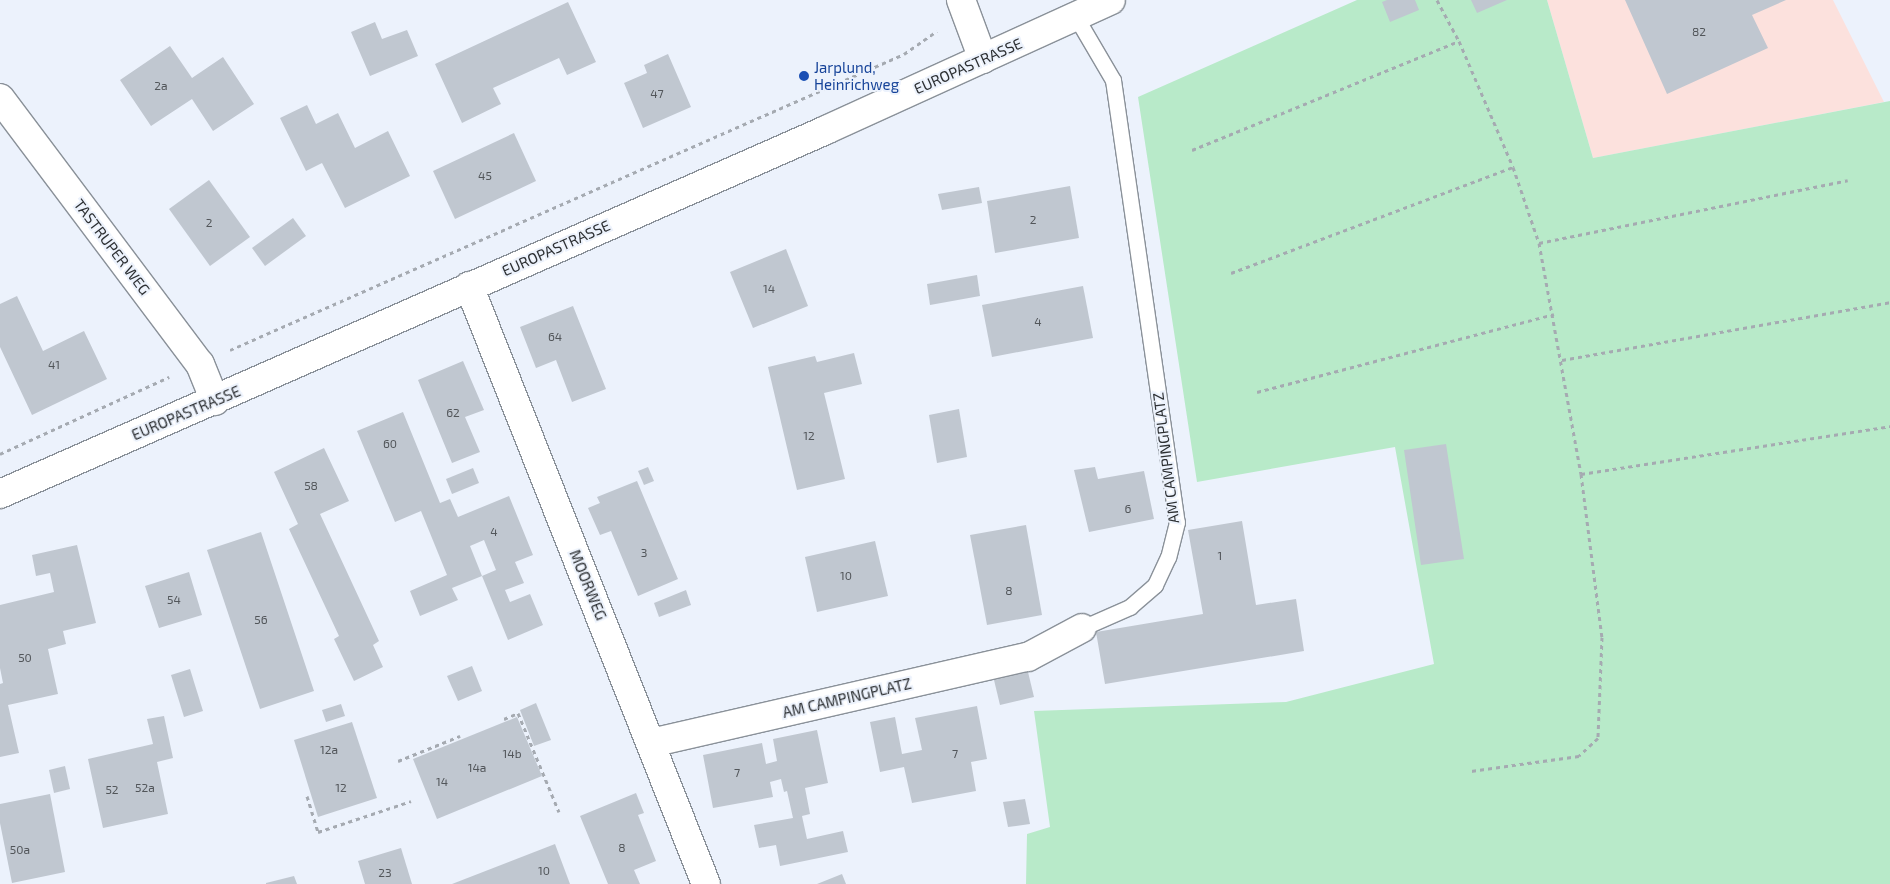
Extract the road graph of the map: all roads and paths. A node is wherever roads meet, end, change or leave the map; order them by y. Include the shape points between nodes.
1 (1112, 0) edge
2 (1438, 0) edge
3 (962, 6) edge
4 (1076, 16) junction
5 (1459, 41) junction
6 (983, 59) junction
7 (0, 98) edge
8 (1192, 150) dead end
9 (1513, 167) junction
10 (1848, 180) dead end
11 (1539, 244) junction
12 (1231, 273) dead end
13 (469, 286) junction
14 (1890, 302) edge
15 (1554, 314) junction
16 (1562, 360) junction
17 (200, 364) junction
18 (1257, 392) dead end
19 (216, 401) junction
20 (1890, 426) edge
21 (0, 454) edge
22 (1581, 474) junction
23 (0, 494) edge
24 (1082, 628) joint
25 (504, 719) dead end
26 (460, 736) dead end
27 (651, 743) junction
28 (398, 762) dead end
29 (1470, 771) dead end
30 (307, 796) dead end
31 (411, 801) dead end
32 (559, 812) dead end
33 (706, 884) edge

1 - 4 street, EUROPASTRASSE
2 - 5 path
3 - 6 street
3 - 17 path via 904,54
4 - 6 street, EUROPASTRASSE
4 - 24 lane, AM CAMPINGPLATZ via 1113,80 1177,522 1168,557 1155,585 1130,607
5 - 8 path
5 - 9 path
6 - 13 street, EUROPASTRASSE
7 - 17 street, TASTRUPER WEG
9 - 11 path
9 - 12 path
10 - 11 path
11 - 15 path
13 - 19 street, EUROPASTRASSE
13 - 27 street, MOORWEG
14 - 16 path
15 - 16 path
15 - 18 path
16 - 22 path
17 - 19 street, TASTRUPER WEG
17 - 21 path
19 - 23 street, EUROPASTRASSE
20 - 22 path
22 - 29 path via 1602,637 1598,738 1578,756
24 - 27 street, AM CAMPINGPLATZ via 1028,657
25 - 32 path via 518,713
26 - 28 path
27 - 33 street, MOORWEG
30 - 31 path via 318,832

